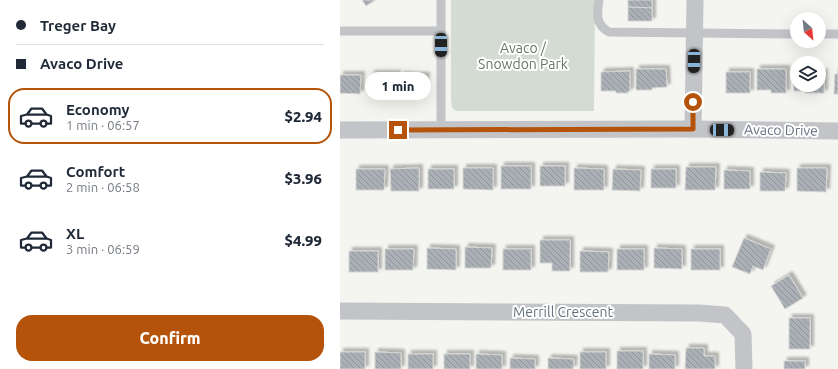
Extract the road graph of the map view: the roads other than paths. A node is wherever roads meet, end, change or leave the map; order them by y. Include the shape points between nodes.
1 (441, 0) edge
2 (599, 0) edge
3 (695, 0) edge
4 (340, 31) edge
5 (441, 31) junction
6 (695, 33) junction
7 (790, 34) edge
8 (826, 34) edge
9 (838, 34) edge
10 (441, 129) junction
11 (693, 129) junction
12 (340, 130) edge
13 (838, 131) edge
14 (340, 311) edge
15 (744, 369) edge

1 - 5 lane
2 - 6 lane via 597,17 609,32
3 - 6 street
4 - 5 lane
5 - 10 lane
6 - 7 lane
6 - 11 street
8 - 9 lane
10 - 11 street, Avaco Drive
10 - 12 street, Avaco Drive
11 - 13 street, Avaco Drive
14 - 15 street, Merrill Crescent via 725,315 743,334

